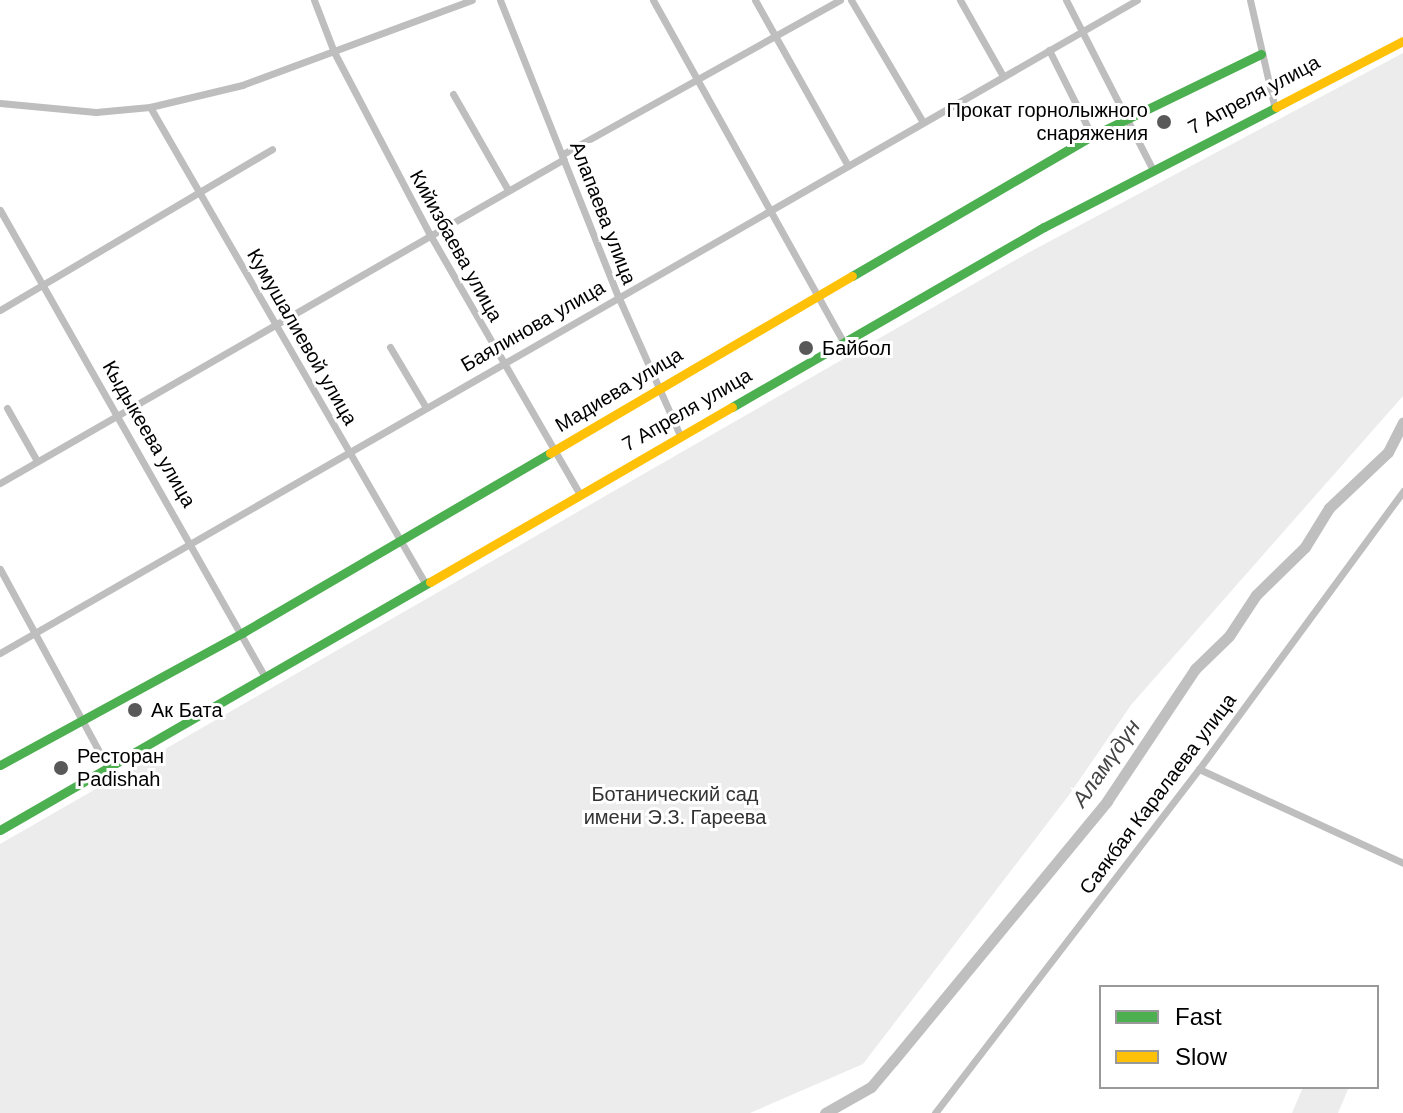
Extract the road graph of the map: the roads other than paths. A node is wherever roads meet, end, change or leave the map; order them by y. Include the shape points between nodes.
1 (314, 0) edge
2 (472, 0) edge
3 (500, 0) edge
4 (653, 0) edge
5 (755, 0) edge
6 (840, 0) edge
7 (851, 0) edge
8 (960, 0) edge
9 (1066, 0) edge
10 (1137, 0) edge
11 (1250, 0) edge
12 (1084, 29) junction
13 (774, 37) junction
14 (1403, 41) edge
15 (1049, 50) junction
16 (334, 52) junction
17 (1261, 54) junction
18 (1003, 76) junction
19 (697, 80) junction
20 (453, 94) dead end
21 (0, 103) edge
22 (1274, 105) junction
23 (150, 107) junction
24 (1128, 116) junction
25 (923, 122) junction
26 (1092, 136) junction
27 (272, 149) dead end
28 (563, 157) junction
29 (848, 166) junction
30 (1153, 170) junction
31 (508, 190) junction
32 (199, 193) junction
33 (0, 210) edge
34 (769, 211) junction
35 (429, 233) junction
36 (45, 285) junction
37 (618, 296) junction
38 (817, 296) junction
39 (0, 310) edge
40 (274, 322) junction
41 (843, 342) junction
42 (390, 347) dead end
43 (502, 361) junction
44 (657, 388) junction
45 (425, 406) junction
46 (7, 408) dead end
47 (119, 413) junction
48 (680, 435) junction
49 (555, 449) junction
50 (350, 451) junction
51 (37, 461) junction
52 (0, 483) edge
53 (579, 493) junction
54 (1402, 495) edge
55 (400, 539) junction
56 (193, 542) junction
57 (0, 569) edge
58 (425, 583) junction
59 (35, 633) junction
60 (242, 633) junction
61 (0, 653) edge
62 (265, 677) junction
63 (81, 720) junction
64 (0, 765) edge
65 (108, 768) junction
66 (1199, 769) junction
67 (0, 830) edge
68 (1403, 863) edge
69 (935, 1113) edge

1 - 16 street, Кийизбаева улица
2 - 16 street
3 - 28 street, Алапаева улица
4 - 19 street
5 - 13 street
6 - 13 street
7 - 25 street
8 - 18 street
9 - 12 street
10 - 12 street, Баялинова улица
11 - 17 street
12 - 15 street, Баялинова улица
12 - 24 street
13 - 19 street
13 - 29 street
14 - 22 main road, 7 Апреля улица
15 - 18 street, Баялинова улица
15 - 26 street
16 - 23 street via 242,85
16 - 35 street, Кийизбаева улица
17 - 22 street
17 - 24 main road, Мадиева улица
18 - 25 street, Баялинова улица
19 - 28 street
19 - 34 street
20 - 31 street
21 - 23 street via 96,112
22 - 30 main road, 7 Апреля улица
23 - 32 street, Кумушалиевой улица
24 - 26 main road, Мадиева улица
24 - 30 street
25 - 29 street, Баялинова улица
26 - 38 main road, Мадиева улица
27 - 32 street
28 - 31 street
28 - 37 street, Алапаева улица
29 - 34 street, Баялинова улица
30 - 41 main road, 7 Апреля улица
31 - 35 street
32 - 36 street
32 - 40 street, Кумушалиевой улица
33 - 36 street, Кыдыкеева улица
34 - 37 street, Баялинова улица
34 - 38 street
35 - 40 street
35 - 43 street, Кийизбаева улица
36 - 39 street
36 - 47 street, Кыдыкеева улица
37 - 43 street, Баялинова улица
37 - 44 street, Алапаева улица
38 - 41 street
38 - 44 main road, Мадиева улица
40 - 47 street
40 - 50 street, Кумушалиевой улица
41 - 48 main road, 7 Апреля улица
42 - 45 street
43 - 45 street, Баялинова улица
43 - 49 street, Кийизбаева улица
44 - 48 street, Алапаева улица
44 - 49 main road, Мадиева улица
45 - 50 street, Баялинова улица
46 - 51 street
47 - 51 street
47 - 56 street, Кыдыкеева улица
48 - 53 main road, 7 Апреля улица
49 - 53 street, Кийизбаева улица
49 - 55 main road, Мадиева улица
50 - 55 street, Кумушалиевой улица
50 - 56 street, Баялинова улица
51 - 52 street
53 - 58 main road, 7 Апреля улица
54 - 66 street, Саякбая Каралаева улица
55 - 58 street, Кумушалиевой улица
55 - 60 main road, Мадиева улица
56 - 59 street, Баялинова улица
56 - 60 street, Кыдыкеева улица
57 - 59 street
58 - 62 main road, 7 Апреля улица
59 - 61 street, Баялинова улица
59 - 63 street
60 - 62 street, Кыдыкеева улица
60 - 63 main road, Мадиева улица
62 - 65 main road, 7 Апреля улица
63 - 64 main road, Мадиева улица
63 - 65 street
65 - 67 main road, 7 Апреля улица
66 - 68 street
66 - 69 street, Саякбая Каралаева улица

